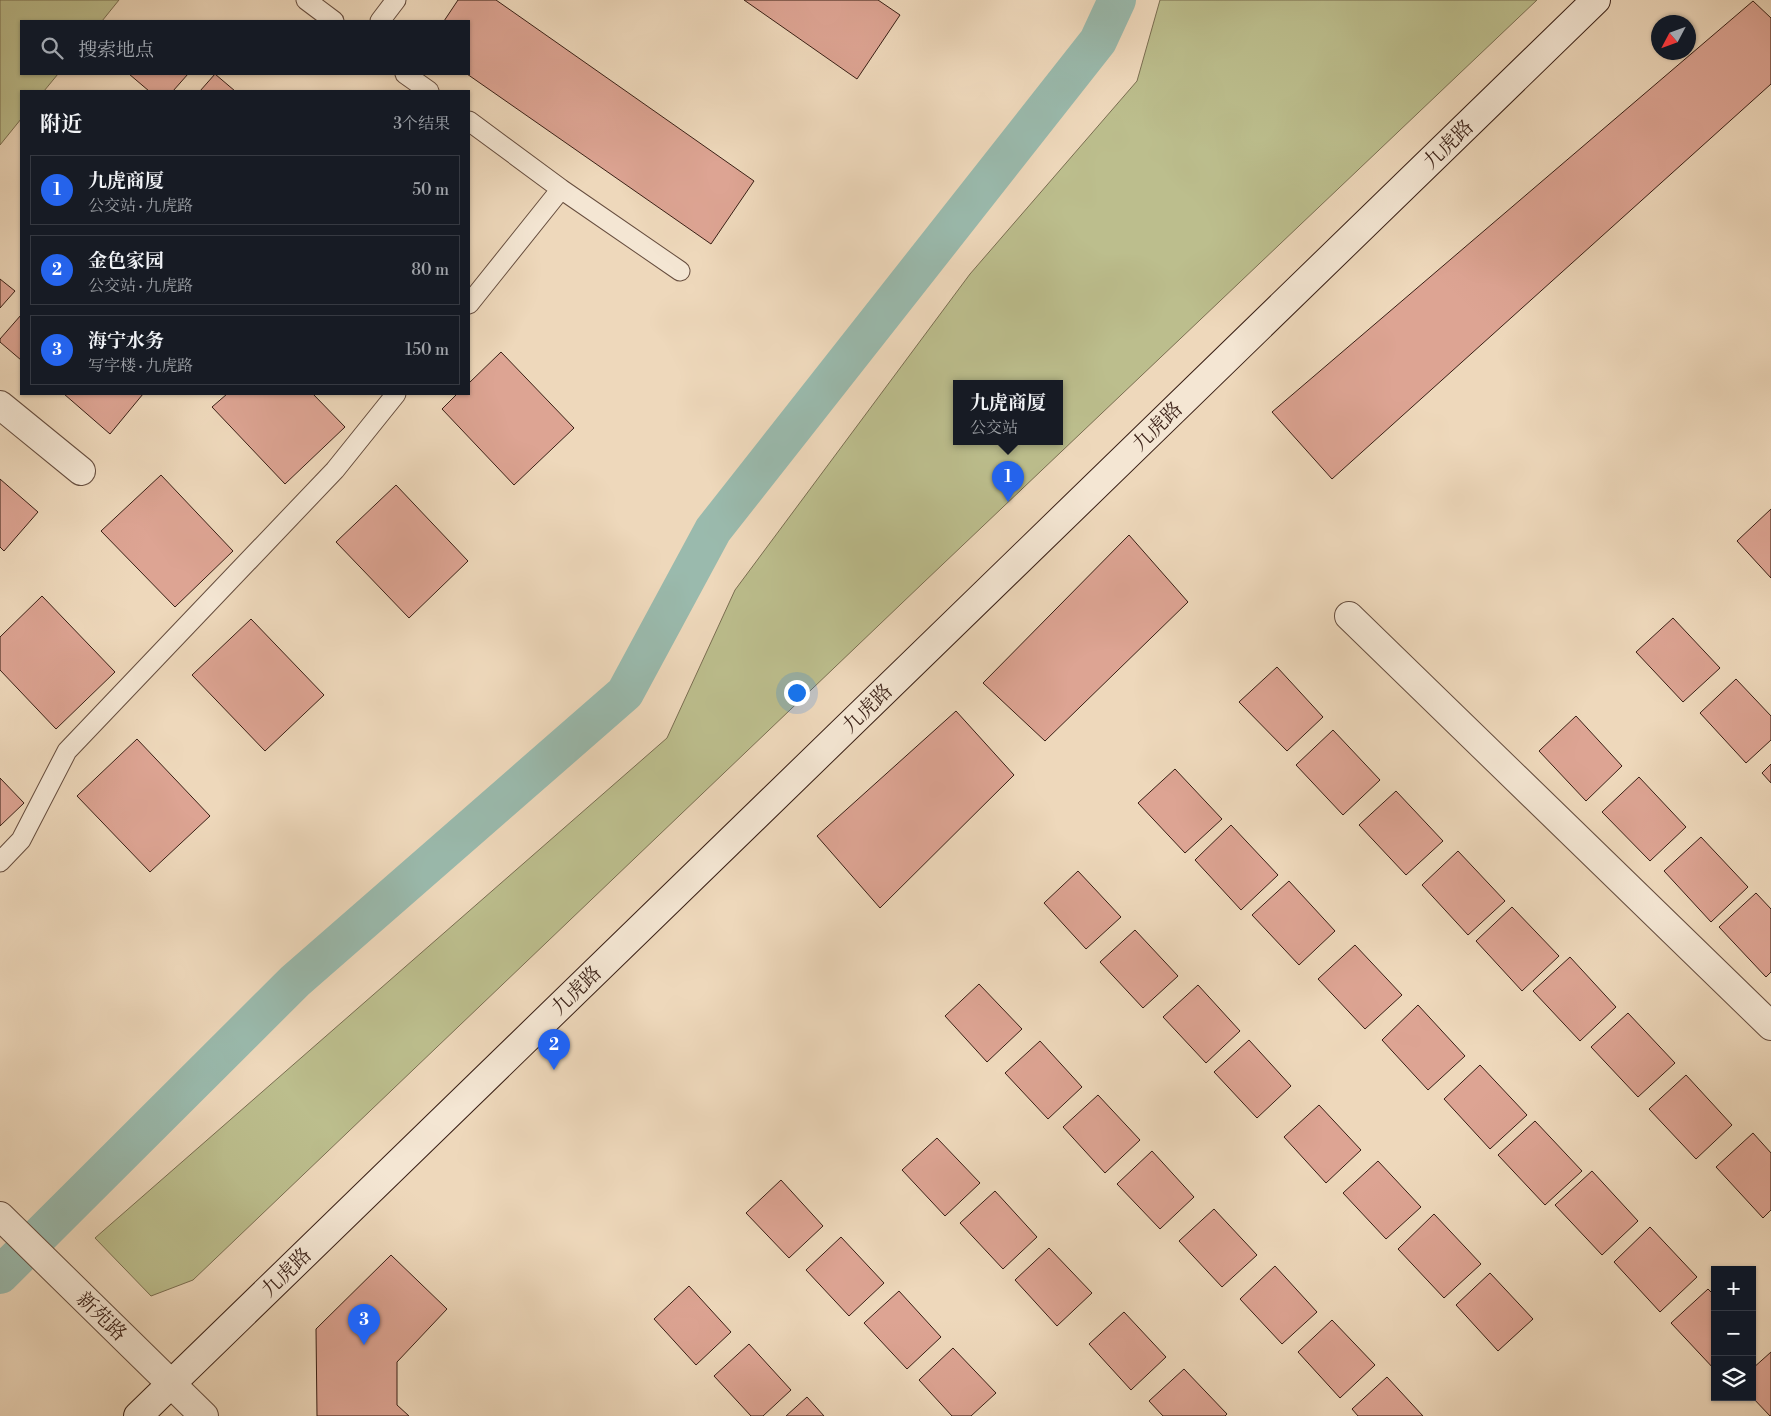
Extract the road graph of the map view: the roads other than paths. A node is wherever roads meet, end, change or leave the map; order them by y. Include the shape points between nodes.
1 (306, 0) edge
2 (396, 0) edge
3 (1596, 0) edge
4 (333, 20) edge
5 (381, 20) edge
6 (406, 75) edge
7 (428, 90) edge
8 (470, 122) edge
9 (561, 189) junction
10 (680, 271) dead end
11 (470, 303) edge
12 (395, 395) edge
13 (0, 405) edge
14 (81, 471) dead end
15 (1349, 616) dead end
16 (0, 862) edge
17 (1771, 1026) edge
18 (0, 1216) edge
19 (171, 1384) junction
20 (138, 1416) edge
21 (204, 1416) edge

1 - 4 lane
2 - 5 lane
3 - 19 street, 九虎路
6 - 7 lane
8 - 9 lane
9 - 10 lane
9 - 11 lane
12 - 16 lane via 335,470 67,751 20,840
13 - 14 street
15 - 17 street
18 - 19 street, 新苑路
19 - 20 street, 九虎路
19 - 21 street, 新苑路

